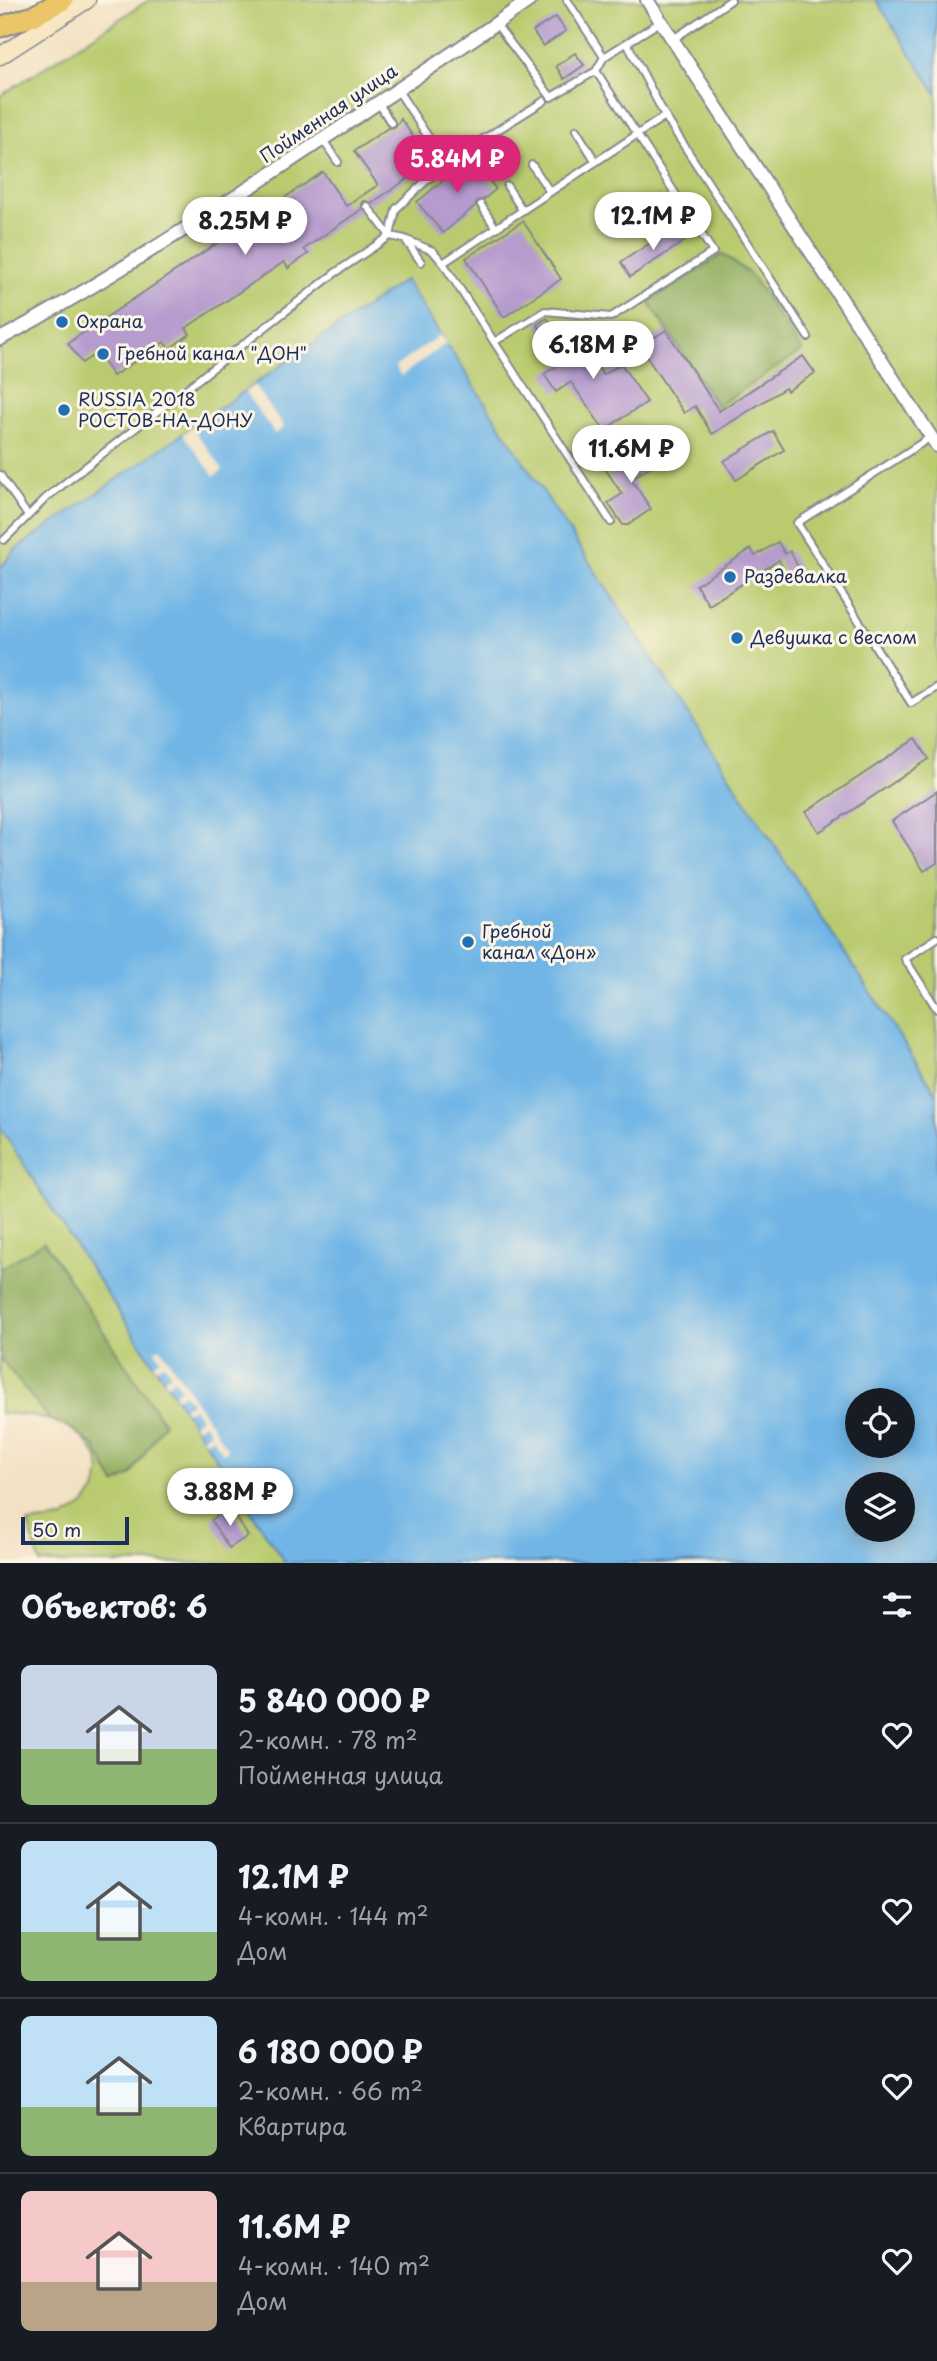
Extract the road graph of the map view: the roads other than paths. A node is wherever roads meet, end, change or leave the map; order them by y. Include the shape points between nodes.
1 (63, 0) edge
2 (87, 0) edge
3 (530, 0) edge
4 (567, 0) edge
5 (647, 0) edge
6 (731, 0) edge
7 (660, 22) junction
8 (496, 24) junction
9 (0, 27) edge
10 (672, 40) junction
11 (627, 43) junction
12 (0, 56) edge
13 (604, 57) junction
14 (596, 71) junction
15 (397, 89) junction
16 (544, 101) dead end
17 (378, 102) junction
18 (665, 116) junction
19 (391, 123) dead end
20 (576, 130) dead end
21 (637, 135) junction
22 (323, 140) junction
23 (338, 162) dead end
24 (596, 162) junction
25 (445, 163) junction
26 (532, 165) dead end
27 (507, 186) dead end
28 (550, 192) junction
29 (481, 205) dead end
30 (367, 206) dead end
31 (523, 210) junction
32 (495, 227) junction
33 (390, 236) junction
34 (405, 239) junction
35 (421, 262) dead end
36 (443, 263) junction
37 (808, 337) dead end
38 (0, 339) edge
39 (494, 342) junction
40 (934, 442) edge
41 (0, 475) edge
42 (28, 516) junction
43 (611, 522) dead end
44 (4, 540) dead end
45 (937, 687) edge
46 (937, 939) edge
47 (937, 1009) edge

1 - 9 main road
2 - 12 main road
3 - 8 street, Пойменная улица
4 - 13 lane
5 - 7 street
6 - 10 lane
7 - 10 street
7 - 11 lane
8 - 14 lane via 551,97
8 - 15 street, Пойменная улица
10 - 40 street
11 - 13 lane
11 - 18 lane
13 - 14 lane
14 - 21 lane
15 - 17 street, Пойменная улица
15 - 25 lane
16 - 25 lane
17 - 19 lane
17 - 22 street, Пойменная улица
18 - 21 lane
18 - 37 lane
20 - 24 lane
21 - 24 lane
21 - 39 lane via 713,252 611,317 545,311
22 - 23 lane
22 - 38 street, Пойменная улица via 61,306
24 - 28 lane
25 - 33 lane via 396,209
26 - 28 lane
27 - 31 lane
28 - 31 lane
29 - 32 lane
30 - 33 lane
31 - 32 lane
32 - 36 lane
33 - 34 lane
33 - 42 lane via 324,281
34 - 35 lane
34 - 36 lane via 433,251
36 - 39 lane
39 - 43 lane
40 - 45 lane via 797,523 911,703
41 - 42 lane
42 - 44 lane
46 - 47 lane via 905,960

